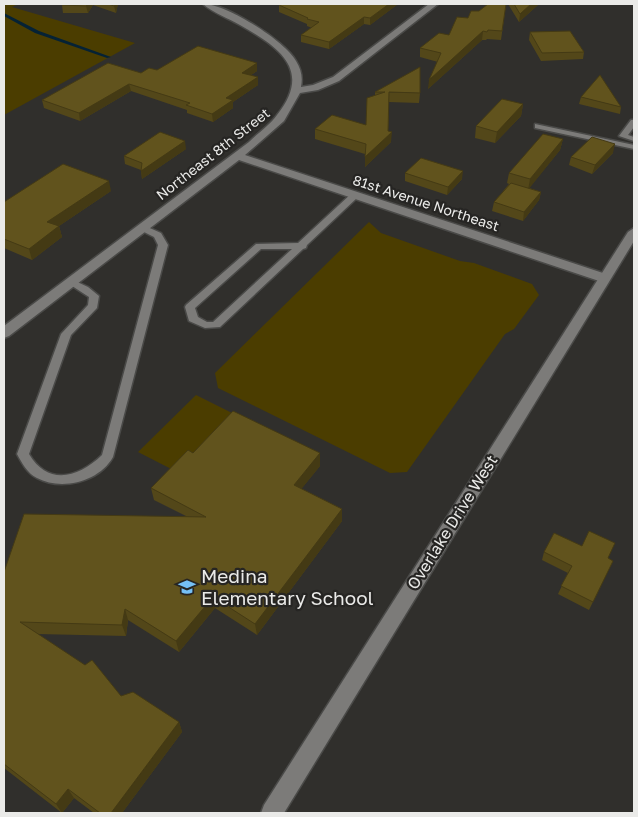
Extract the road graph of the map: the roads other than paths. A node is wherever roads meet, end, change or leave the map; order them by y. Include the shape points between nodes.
1 (207, 4) edge
2 (434, 4) edge
3 (297, 90) junction
4 (634, 122) edge
5 (538, 126) dead end
6 (634, 139) edge
7 (634, 147) edge
8 (238, 156) junction
9 (355, 195) junction
10 (143, 228) junction
11 (634, 232) edge
12 (303, 246) junction
13 (604, 278) junction
14 (71, 282) junction
15 (4, 332) edge
16 (272, 813) edge

1 - 3 street via 270,38 282,48 298,74
2 - 3 street via 336,79 315,88
3 - 8 street, Northeast 8th Street via 285,115
4 - 6 lane via 623,136
5 - 7 lane
8 - 9 street, 81st Avenue Northeast
8 - 10 street, Northeast 8th Street
9 - 12 lane
9 - 13 street, 81st Avenue Northeast
10 - 14 street, Northeast 8th Street
10 - 14 lane via 158,235 162,245 108,457 88,473 57,481 36,472 24,454 66,334 92,306 94,296
11 - 13 street, Overlake Drive West
12 - 12 lane via 259,246 190,307 193,319 205,325 216,325
13 - 16 street, Overlake Drive West
14 - 15 street, Northeast 8th Street

